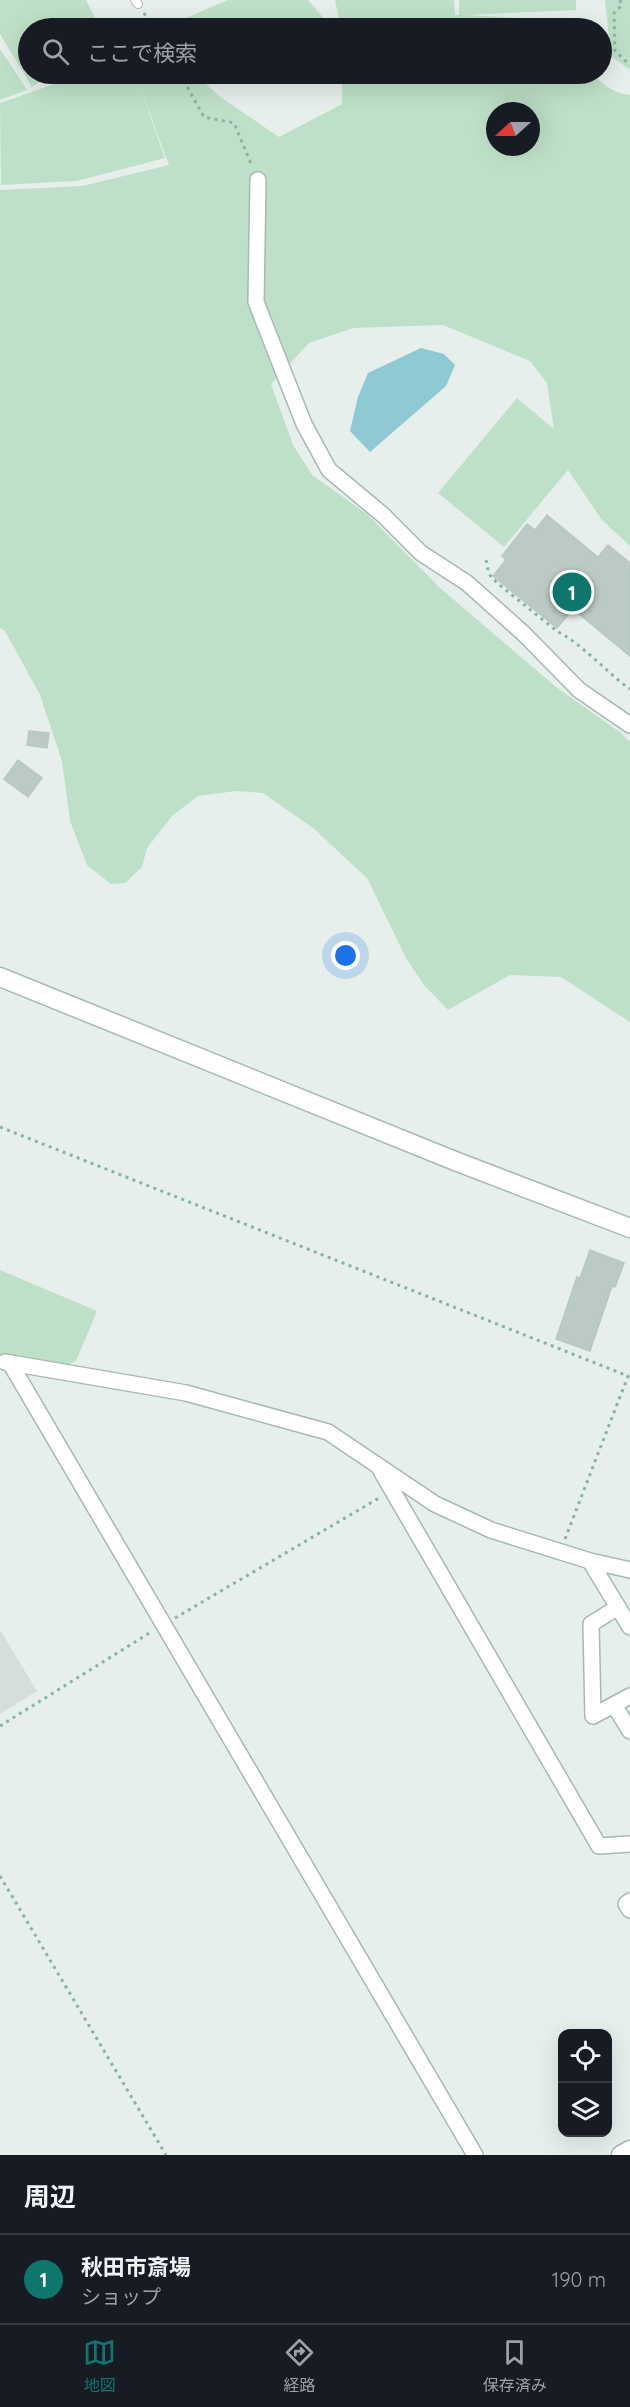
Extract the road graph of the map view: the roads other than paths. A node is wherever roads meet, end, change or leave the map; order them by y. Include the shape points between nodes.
1 (258, 180) road end
2 (630, 725) edge
3 (0, 977) edge
4 (630, 1228) edge
5 (5, 1362) edge
6 (379, 1469) junction
7 (590, 1561) junction
8 (630, 1570) edge
9 (618, 1606) junction
10 (630, 1627) edge
11 (630, 1696) edge
12 (614, 1705) junction
13 (630, 1731) edge
14 (630, 1844) edge
15 (630, 1901) edge
16 (630, 1910) edge
17 (630, 2150) edge
18 (475, 2155) edge
19 (621, 2155) edge

1 - 2 street via 256,302 304,424 328,470 383,514 421,553 467,583 579,690
3 - 4 street
5 - 6 street via 186,1393 328,1432
5 - 18 street
6 - 7 street via 435,1504 491,1530
6 - 14 street via 599,1845
7 - 8 street
7 - 9 street
9 - 10 street
9 - 12 street via 591,1624 593,1716
11 - 12 street
12 - 13 street
15 - 16 street via 626,1904
17 - 19 street

